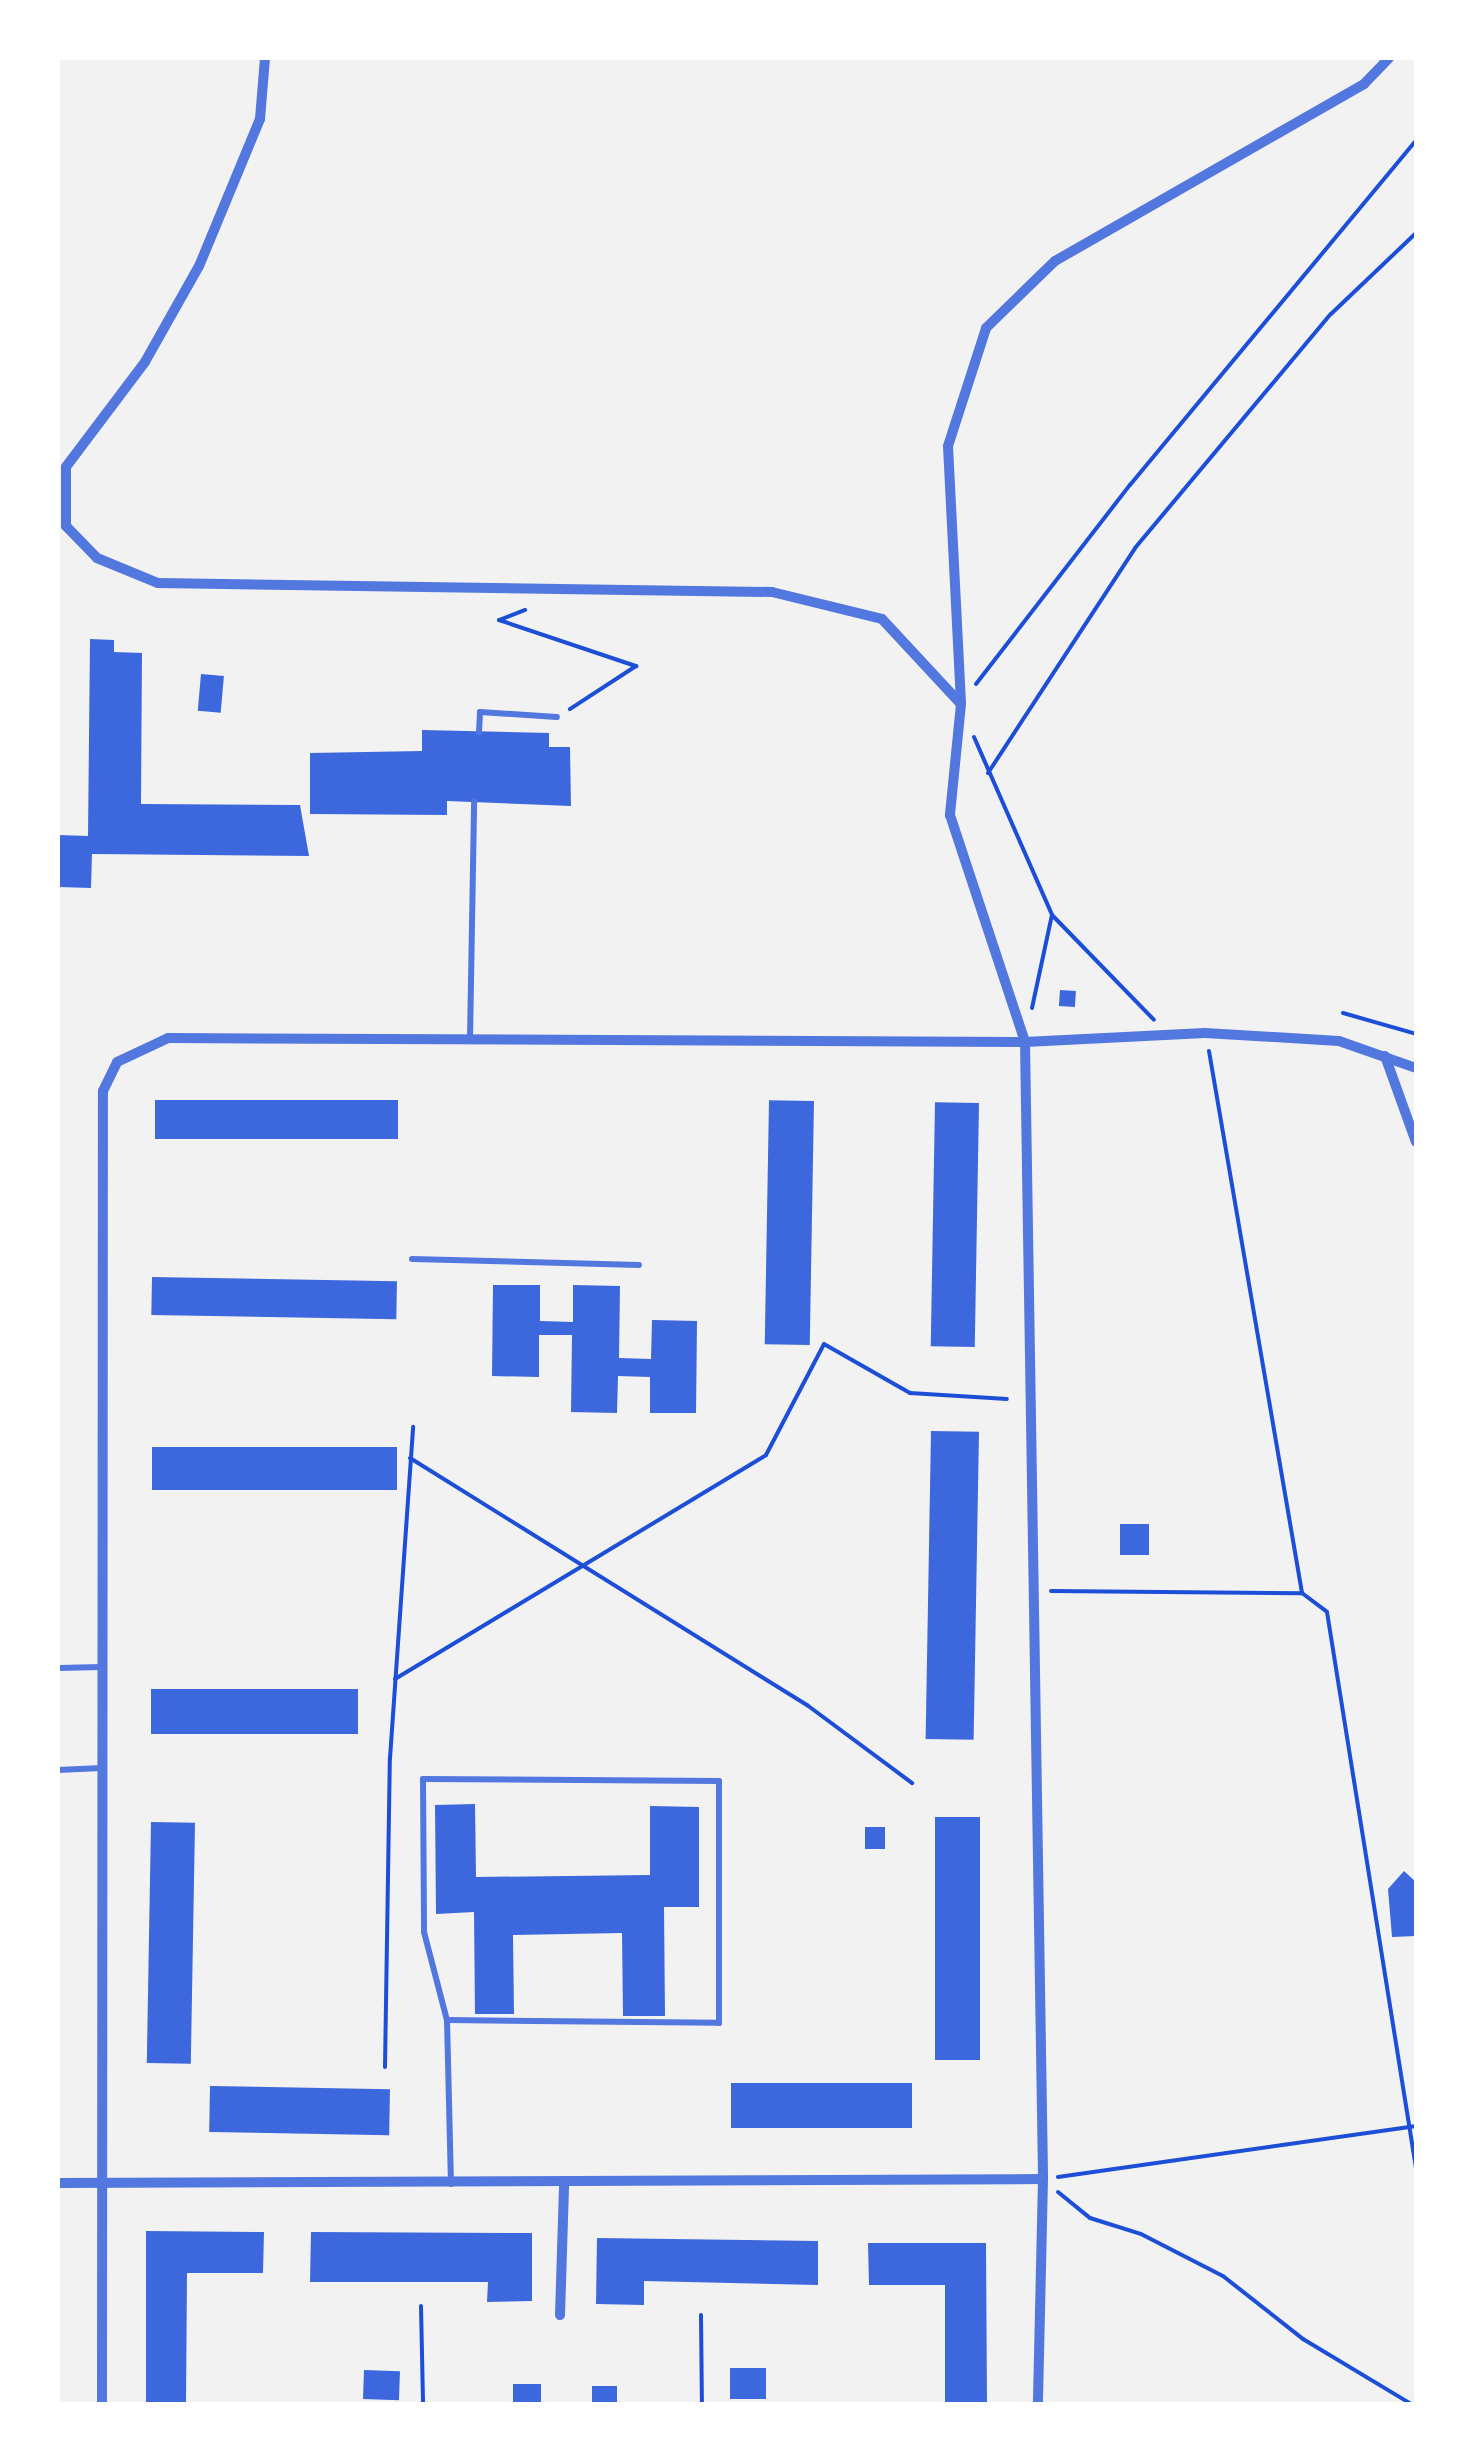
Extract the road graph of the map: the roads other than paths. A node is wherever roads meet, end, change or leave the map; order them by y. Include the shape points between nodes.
1 (265, 58) edge
2 (1389, 58) edge
3 (961, 704) junction
4 (557, 717) road end
5 (480, 732) dead end
6 (474, 802) dead end
7 (470, 1039) junction
8 (1025, 1042) junction
9 (1385, 1056) junction
10 (1416, 1068) edge
11 (1416, 1142) edge
12 (412, 1259) dead end
13 (638, 1265) dead end
14 (102, 1667) junction
15 (58, 1668) edge
16 (102, 1768) junction
17 (58, 1770) edge
18 (447, 2020) junction
19 (1043, 2179) junction
20 (104, 2182) junction
21 (58, 2183) edge
22 (451, 2184) junction
23 (564, 2185) junction
24 (560, 2315) dead end
25 (102, 2404) edge
26 (1038, 2404) edge

1 - 3 street via 260,119 198,266 146,362 66,468 66,526 98,558 158,583 772,592 882,619
2 - 3 street via 1364,84 1056,261 986,328 948,446
3 - 8 street via 950,815
4 - 5 lane via 480,712
6 - 7 lane
7 - 8 street
7 - 14 street via 168,1038 117,1062 103,1091
8 - 9 street via 1205,1033 1339,1041
8 - 19 street
9 - 10 street
9 - 11 street
12 - 13 lane
14 - 15 lane
14 - 16 street
16 - 17 lane
16 - 20 street
18 - 18 lane via 719,2023 719,1781 422,1779 424,1932
18 - 22 lane
19 - 23 street via 944,2175
19 - 26 street
20 - 21 street
20 - 22 street
20 - 25 street
22 - 23 street
23 - 24 street

